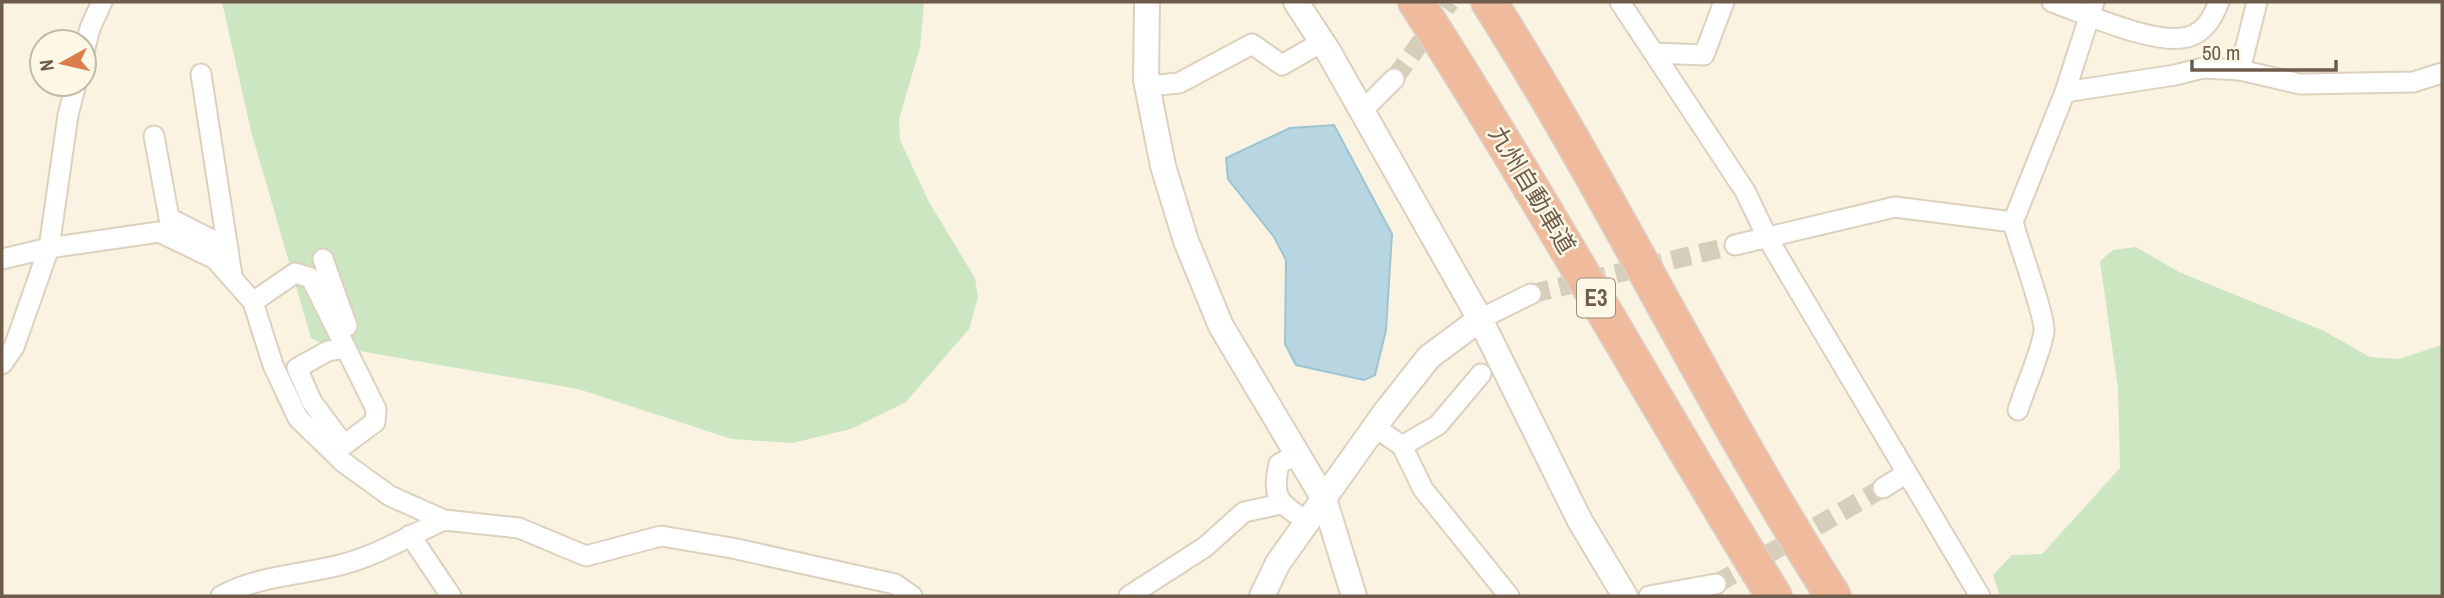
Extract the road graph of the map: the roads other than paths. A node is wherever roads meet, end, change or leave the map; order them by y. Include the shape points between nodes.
1 (102, 2) edge
2 (1147, 2) edge
3 (1296, 2) edge
4 (1416, 2) edge
5 (1489, 2) edge
6 (1620, 2) edge
7 (1724, 2) edge
8 (2052, 2) edge
9 (2219, 2) edge
10 (2258, 2) edge
11 (2091, 8) edge
12 (90, 28) edge
13 (1322, 42) junction
14 (1654, 53) junction
15 (2240, 70) junction
16 (2442, 73) edge
17 (201, 74) dead end
18 (1394, 79) tunnel mouth
19 (1147, 86) junction
20 (2065, 92) junction
21 (72, 98) edge
22 (1361, 112) junction
23 (154, 136) dead end
24 (2013, 222) junction
25 (1768, 239) junction
26 (1735, 245) tunnel mouth
27 (48, 248) junction
28 (228, 248) junction
29 (2, 259) edge
30 (323, 259) dead end
31 (232, 276) junction
32 (1531, 295) tunnel mouth
33 (253, 302) junction
34 (1480, 319) junction
35 (343, 343) junction
36 (2, 364) edge
37 (1480, 373) dead end
38 (2018, 410) dead end
39 (1375, 428) junction
40 (1402, 446) junction
41 (1297, 454) junction
42 (1907, 473) junction
43 (1882, 488) tunnel mouth
44 (1324, 499) junction
45 (1281, 504) junction
46 (444, 520) junction
47 (1308, 522) junction
48 (410, 535) junction
49 (1716, 584) tunnel mouth
50 (221, 596) edge
51 (451, 596) edge
52 (912, 596) edge
53 (1129, 596) edge
54 (1262, 596) edge
55 (1354, 596) edge
56 (1509, 596) edge
57 (1625, 596) edge
58 (1649, 596) edge
59 (1774, 596) edge
60 (1833, 596) edge
61 (1980, 596) edge

1 - 12 street
2 - 19 street
3 - 13 street
4 - 59 highway, 九州自動車道 / E3
5 - 60 highway, E3 via 1774,504
6 - 14 street
7 - 14 street via 1703,55
8 - 11 street
9 - 11 street via 2201,30 2171,38 2144,33
10 - 15 street
11 - 20 street
13 - 19 street via 1282,65 1252,44 1178,83
13 - 22 street
14 - 25 street via 1745,191
15 - 16 street via 2300,84 2413,82
15 - 20 street via 2203,68
17 - 28 street
18 - 22 street
19 - 41 street via 1163,166 1185,241 1221,326
20 - 24 street
21 - 27 street
22 - 34 street
23 - 28 street via 169,218
24 - 25 street via 1895,207
24 - 38 street via 2044,317
25 - 26 street
25 - 42 street
27 - 29 street
27 - 31 street via 159,232 215,259
27 - 36 street via 14,347
28 - 31 street
30 - 35 street via 348,330
31 - 33 street
32 - 34 street
33 - 35 street via 295,273 311,278
33 - 46 street via 273,365 298,418 343,462 390,496
34 - 39 street via 1429,357
34 - 57 street via 1580,521
35 - 35 street via 376,409 375,422 344,445 312,402 297,368
37 - 40 street via 1438,425
39 - 40 street
39 - 44 street
40 - 56 street via 1423,489
41 - 44 street
41 - 45 street via 1279,464 1274,488
42 - 43 street
42 - 61 street
44 - 47 street
44 - 55 street
45 - 47 street
45 - 53 street via 1244,512 1205,547
46 - 48 street
46 - 52 street via 519,528 586,556 662,536 895,584
47 - 54 street
48 - 50 street via 380,552 253,583
48 - 51 street
49 - 58 street

